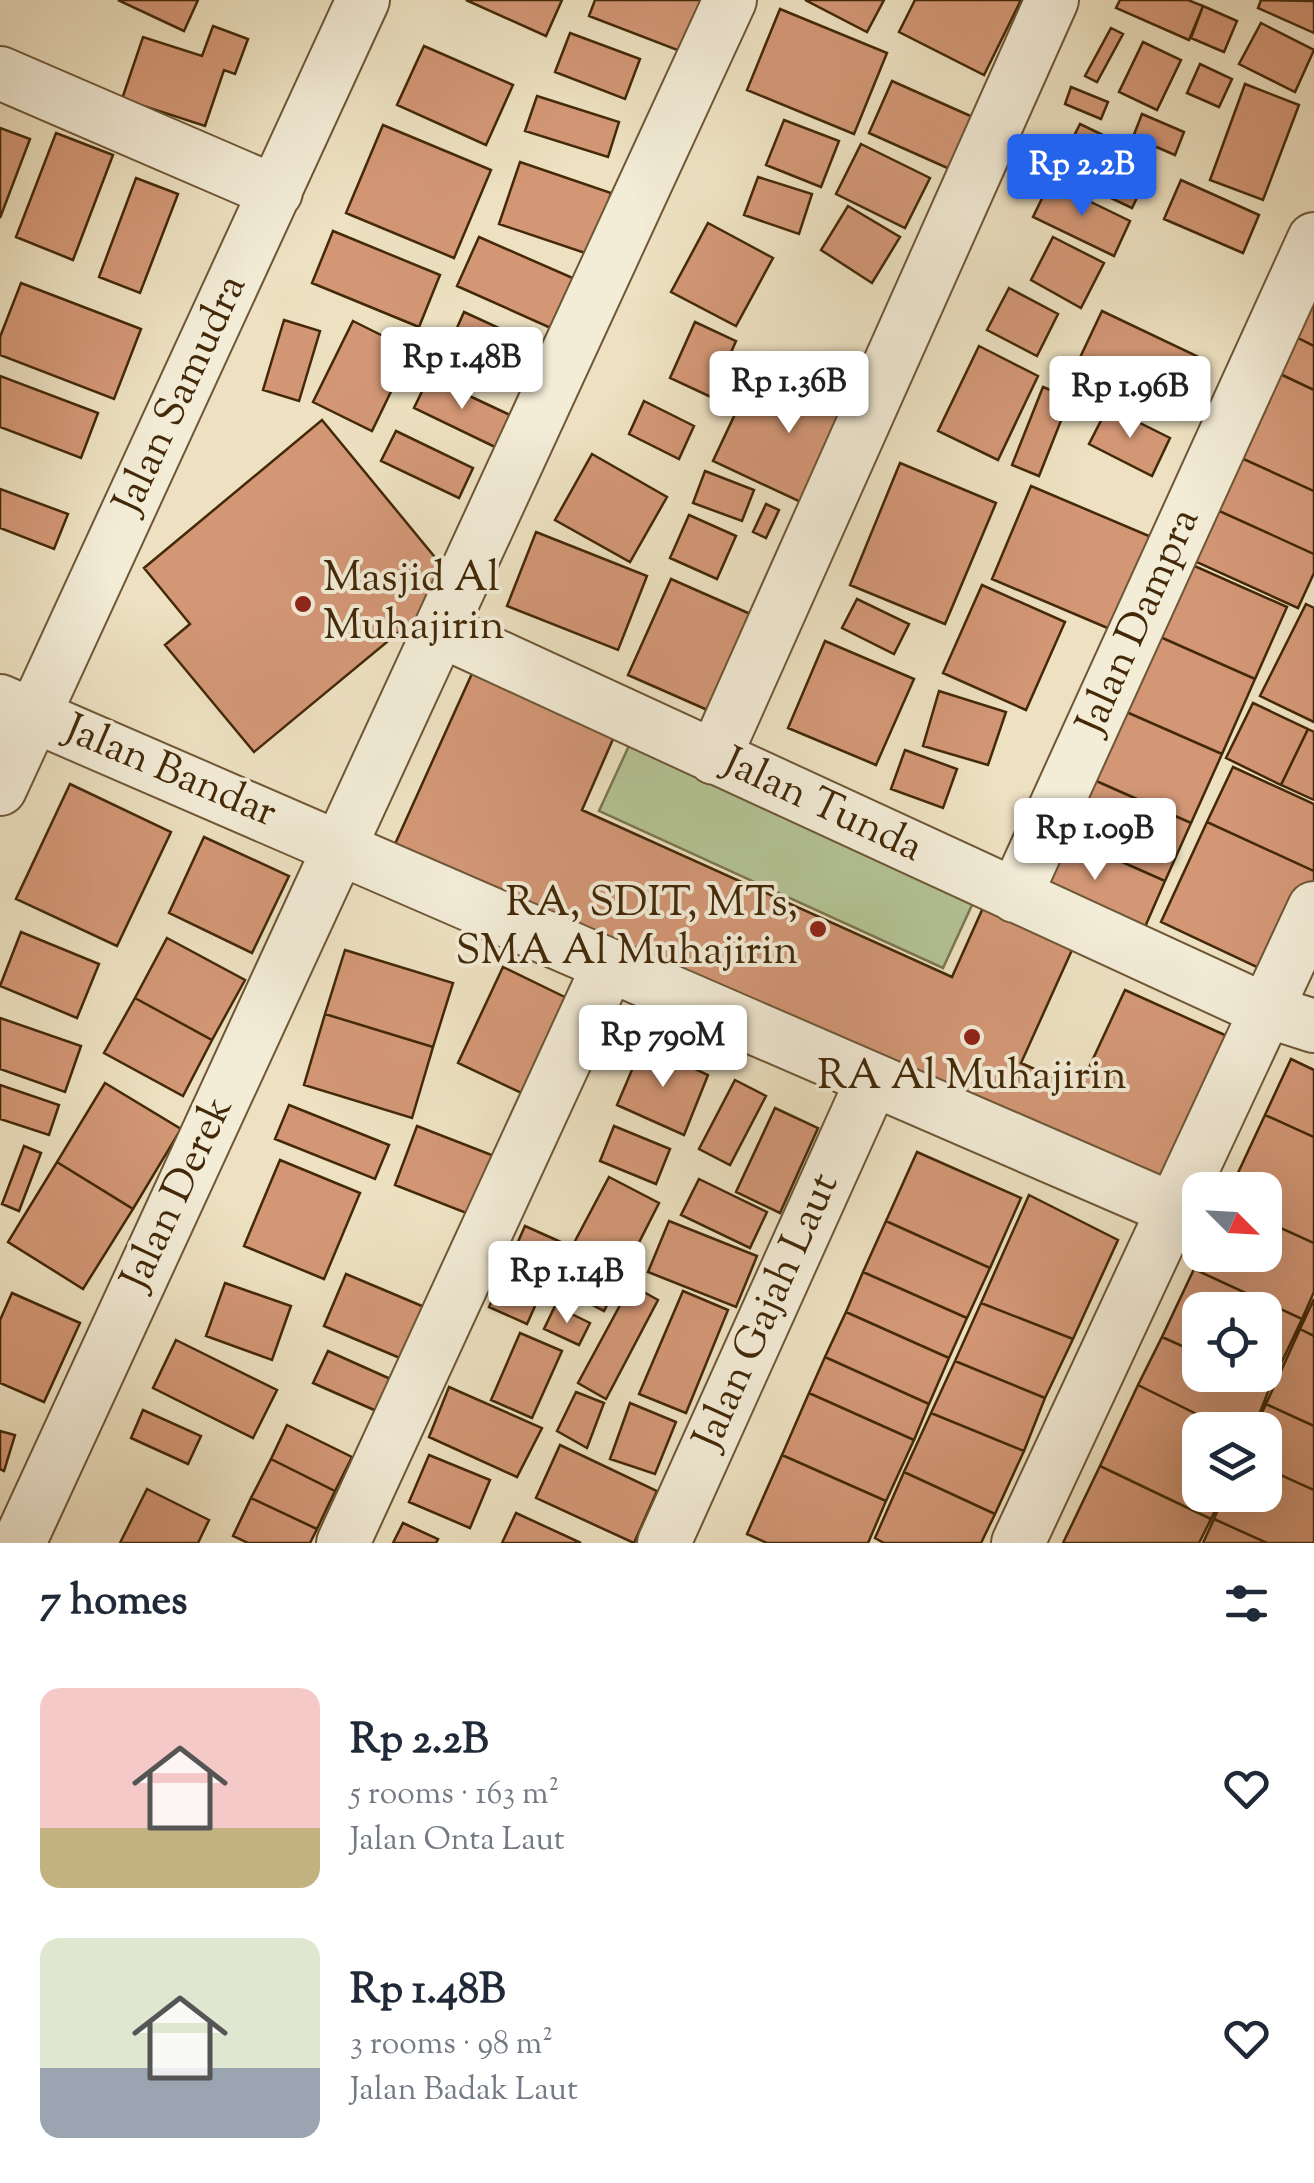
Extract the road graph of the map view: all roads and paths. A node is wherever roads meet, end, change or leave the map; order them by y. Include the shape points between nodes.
1 (364, 0) edge
2 (730, 0) edge
3 (1052, 0) edge
4 (0, 73) edge
5 (276, 192) junction
6 (1314, 239) edge
7 (442, 631) junction
8 (17, 708) edge
9 (714, 758) junction
10 (0, 788) edge
11 (340, 845) junction
12 (1015, 896) junction
13 (1314, 908) edge
14 (608, 966) junction
15 (1290, 1018) edge
16 (872, 1082) junction
17 (1172, 1209) junction
18 (20, 1543) edge
19 (343, 1543) edge
20 (664, 1543) edge
21 (1018, 1543) edge

1 - 5 street, Jalan Samudra
2 - 7 street, Jalan Derek
3 - 9 street
4 - 5 street
5 - 8 street, Jalan Samudra
6 - 12 street, Jalan Dampra
7 - 9 street, Jalan Tunda
7 - 11 street, Jalan Derek
8 - 10 street, Jalan Samudra
8 - 11 street, Jalan Bandar
9 - 12 street, Jalan Tunda
11 - 14 street, Jalan Bandar
11 - 18 street, Jalan Derek
12 - 15 street, Jalan Tunda
13 - 15 street
14 - 16 street, Jalan Bandar
14 - 19 street
15 - 17 street
16 - 17 street, Jalan Bandar
16 - 20 street, Jalan Gajah Laut
17 - 21 street

